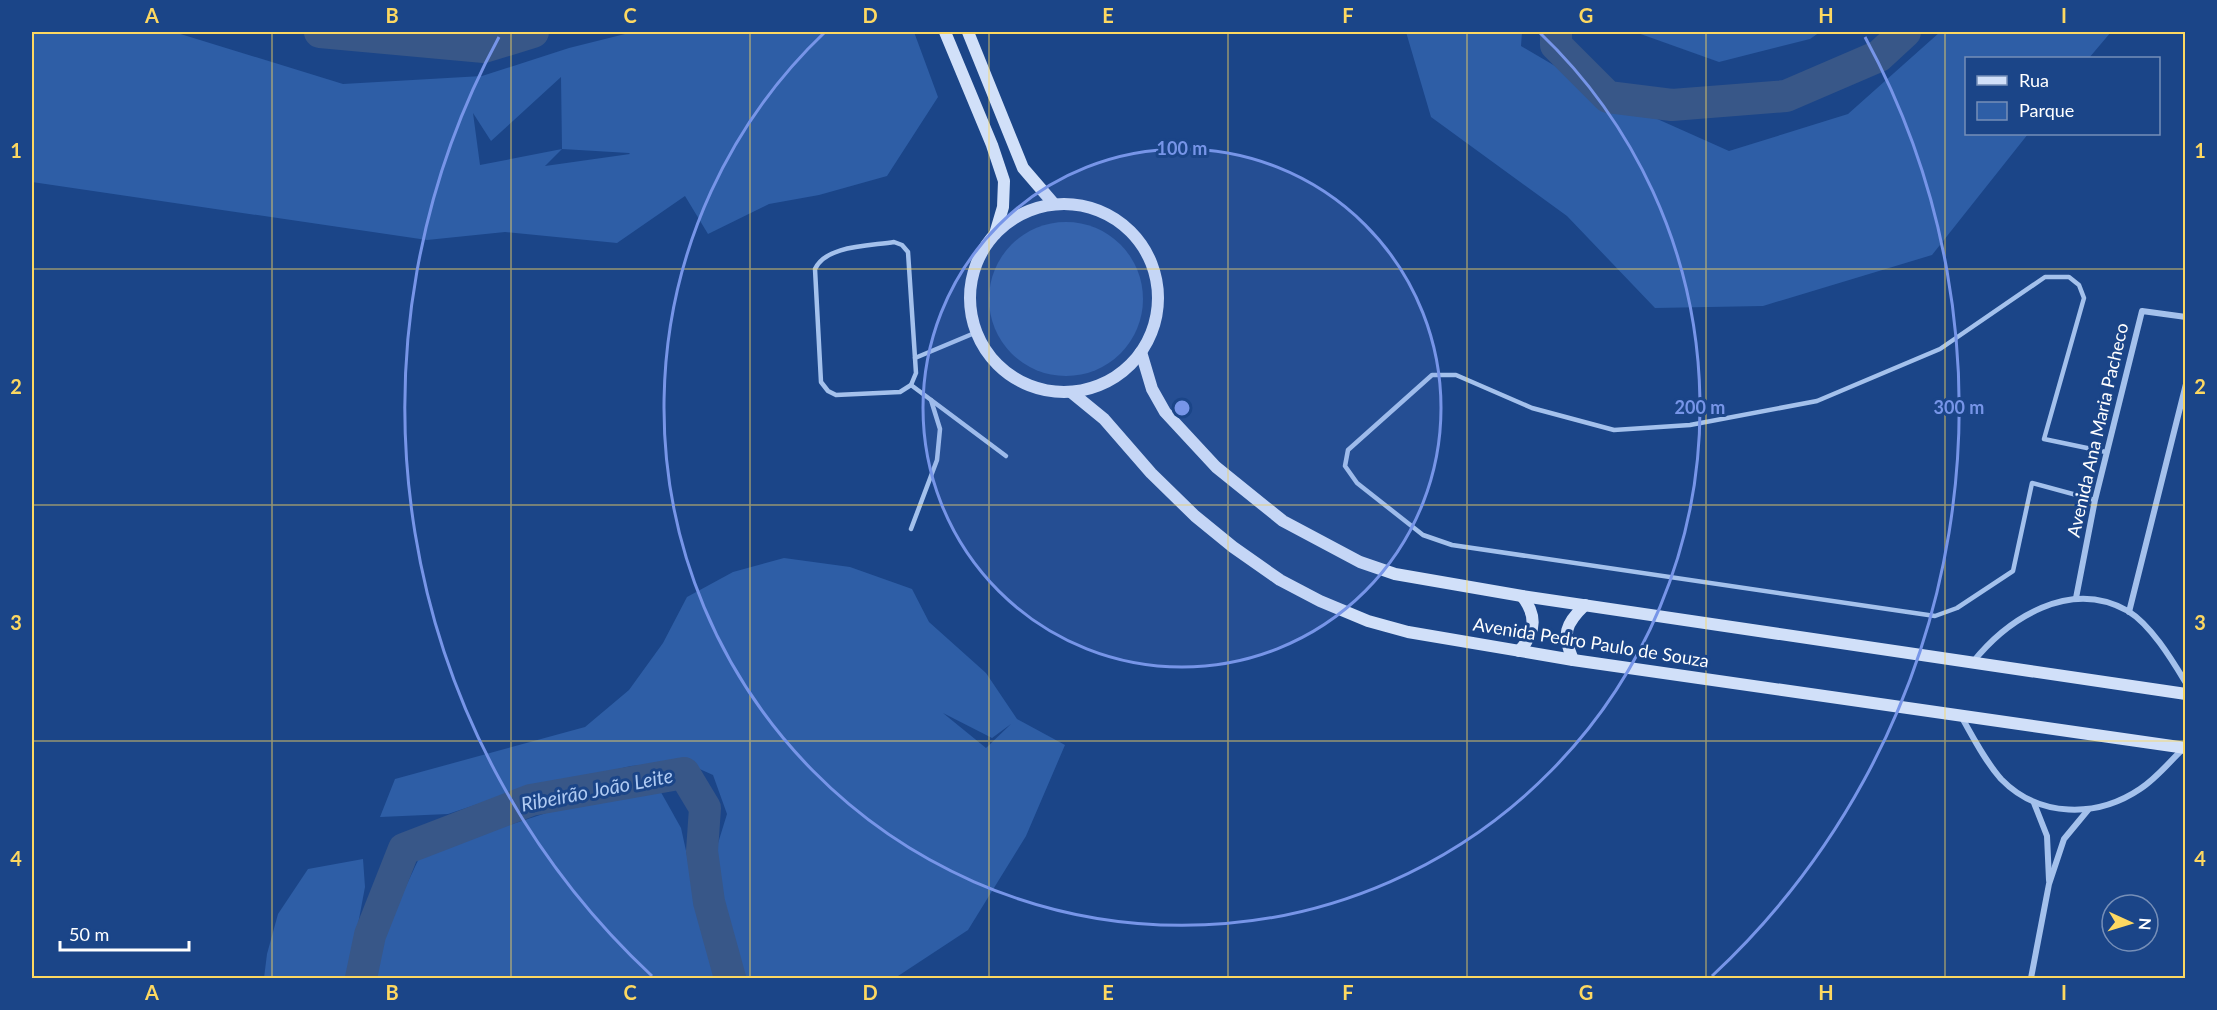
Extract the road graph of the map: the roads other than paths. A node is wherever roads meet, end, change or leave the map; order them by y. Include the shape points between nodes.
1 (945, 32) edge
2 (968, 32) edge
3 (1054, 204) junction
4 (994, 235) junction
5 (2186, 316) edge
6 (977, 332) junction
7 (1141, 352) junction
8 (915, 358) junction
9 (2186, 384) edge
10 (911, 385) junction
11 (1071, 392) junction
12 (931, 400) junction
13 (2106, 452) junction
14 (1006, 456) dead end
15 (2095, 500) junction
16 (911, 529) dead end
17 (1522, 596) junction
18 (2076, 598) junction
19 (1585, 605) junction
20 (2129, 612) junction
21 (1519, 651) junction
22 (1574, 660) junction
23 (1972, 663) junction
24 (2186, 683) edge
25 (2186, 694) edge
26 (1961, 716) junction
27 (2185, 748) edge
28 (2034, 803) junction
29 (2088, 810) junction
30 (2049, 884) junction
31 (2031, 978) edge

1 - 4 main road via 1004,181 1003,207
2 - 3 main road via 1023,168
3 - 4 main road via 1022,215
3 - 7 main road via 1101,211 1122,223 1143,247 1157,284 1158,308
4 - 6 main road via 980,257 972,281 971,307
5 - 13 street, Avenida Ana Maria Pacheco via 2142,311
6 - 8 lane
6 - 11 main road via 1006,373 1029,386
7 - 11 main road via 1124,371 1103,384
7 - 17 main road, Avenida Pedro Paulo de Souza via 1152,389 1180,431 1283,521 1360,562 1395,574
8 - 10 lane via 916,373
8 - 10 lane via 908,252 902,245 894,242 832,253 818,263 815,269 821,382 836,395 900,392
9 - 20 street
10 - 12 lane
11 - 21 main road, Avenida Pedro Paulo de Souza via 1104,418 1195,516 1280,580 1368,621
12 - 14 lane
12 - 16 lane via 940,429 937,460
13 - 15 street, Avenida Ana Maria Pacheco
13 - 15 lane via 2044,440 2084,298 2079,285 2069,277 2045,277 1940,349 1817,401 1690,425 1614,430 1532,408 1456,375 1432,375 1348,450 1345,466 1357,483 1423,535 1452,545 1935,616 1957,608 2013,571 2032,483
15 - 18 street, Avenida Ana Maria Pacheco
17 - 19 main road, Avenida Pedro Paulo de Souza
17 - 21 main road via 1533,618 1528,642
18 - 20 street via 2101,601
18 - 23 street via 2042,607 2016,621 1989,641
19 - 22 main road via 1571,619 1566,632
19 - 23 main road, Avenida Pedro Paulo de Souza
20 - 24 street via 2156,639
21 - 22 main road, Avenida Pedro Paulo de Souza
22 - 26 main road, Avenida Pedro Paulo de Souza
23 - 25 main road, Avenida Pedro Paulo de Souza
26 - 27 main road, Avenida Pedro Paulo de Souza
26 - 28 street via 2002,779
27 - 29 street via 2141,788 2120,800
28 - 29 street via 2062,810
28 - 30 street via 2047,836
29 - 30 street via 2064,839
30 - 31 street

